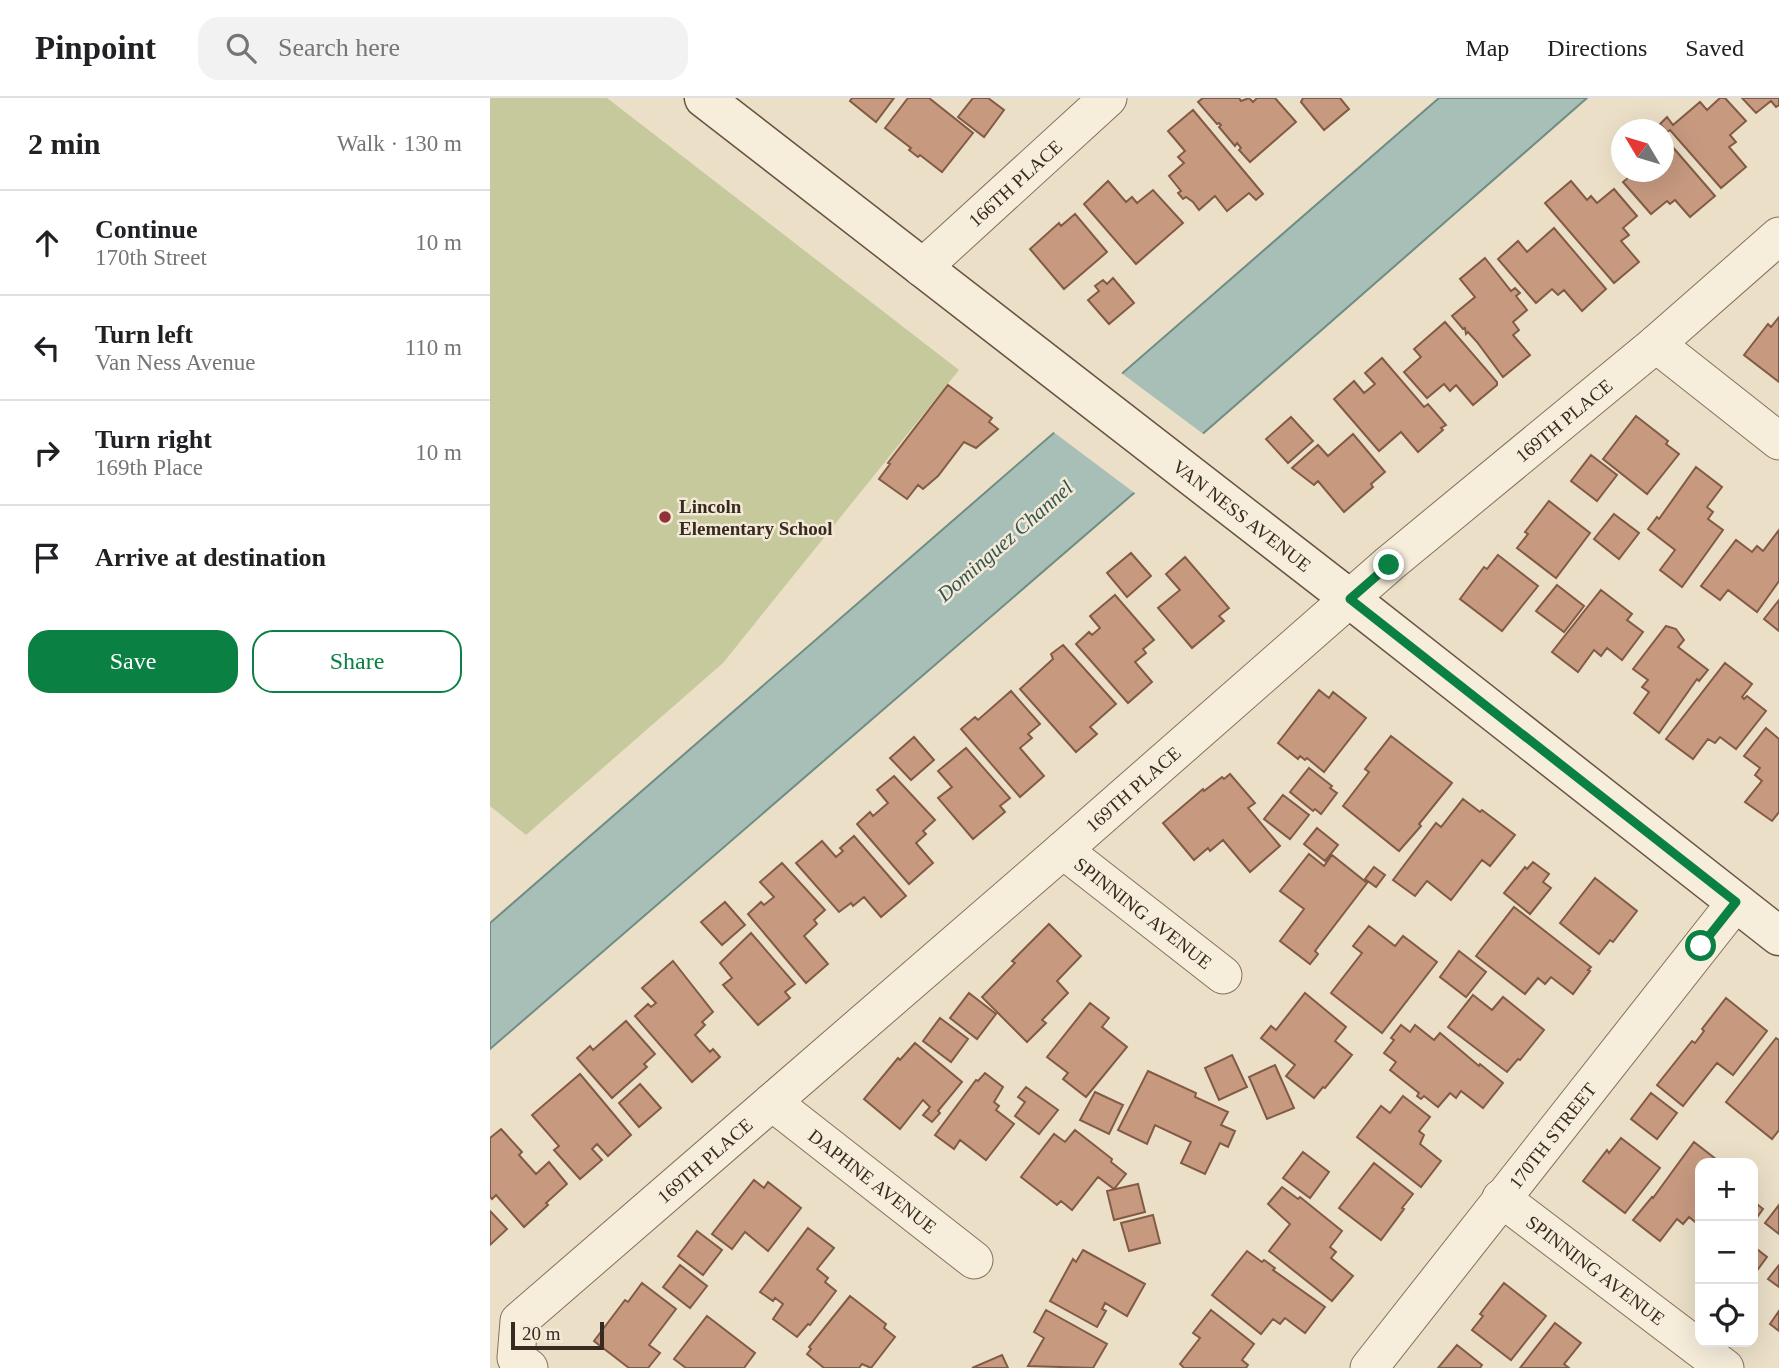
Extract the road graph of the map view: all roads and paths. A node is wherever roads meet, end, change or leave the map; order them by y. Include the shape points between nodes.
1 (704, 98) edge
2 (1108, 98) edge
3 (1779, 236) edge
4 (922, 268) junction
5 (1656, 344) junction
6 (1779, 441) edge
7 (1350, 599) junction
8 (1063, 850) junction
9 (1736, 902) junction
10 (1779, 936) edge
11 (1223, 975) dead end
12 (772, 1102) junction
13 (1501, 1198) junction
14 (974, 1260) dead end
15 (523, 1363) edge
16 (1369, 1368) edge
17 (1725, 1368) edge

1 - 4 main road, VAN NESS AVENUE
2 - 4 street, 166TH PLACE
3 - 5 street, 169TH PLACE
4 - 7 main road, VAN NESS AVENUE
5 - 6 street
5 - 7 street, 169TH PLACE
7 - 8 street, 169TH PLACE
7 - 9 main road, VAN NESS AVENUE
8 - 11 street, SPINNING AVENUE
8 - 12 street, 169TH PLACE
9 - 10 main road, VAN NESS AVENUE
9 - 13 street, 170TH STREET
12 - 14 street, DAPHNE AVENUE
12 - 15 street, 169TH PLACE via 519,1321
13 - 16 street, 170TH STREET
13 - 17 street, SPINNING AVENUE

